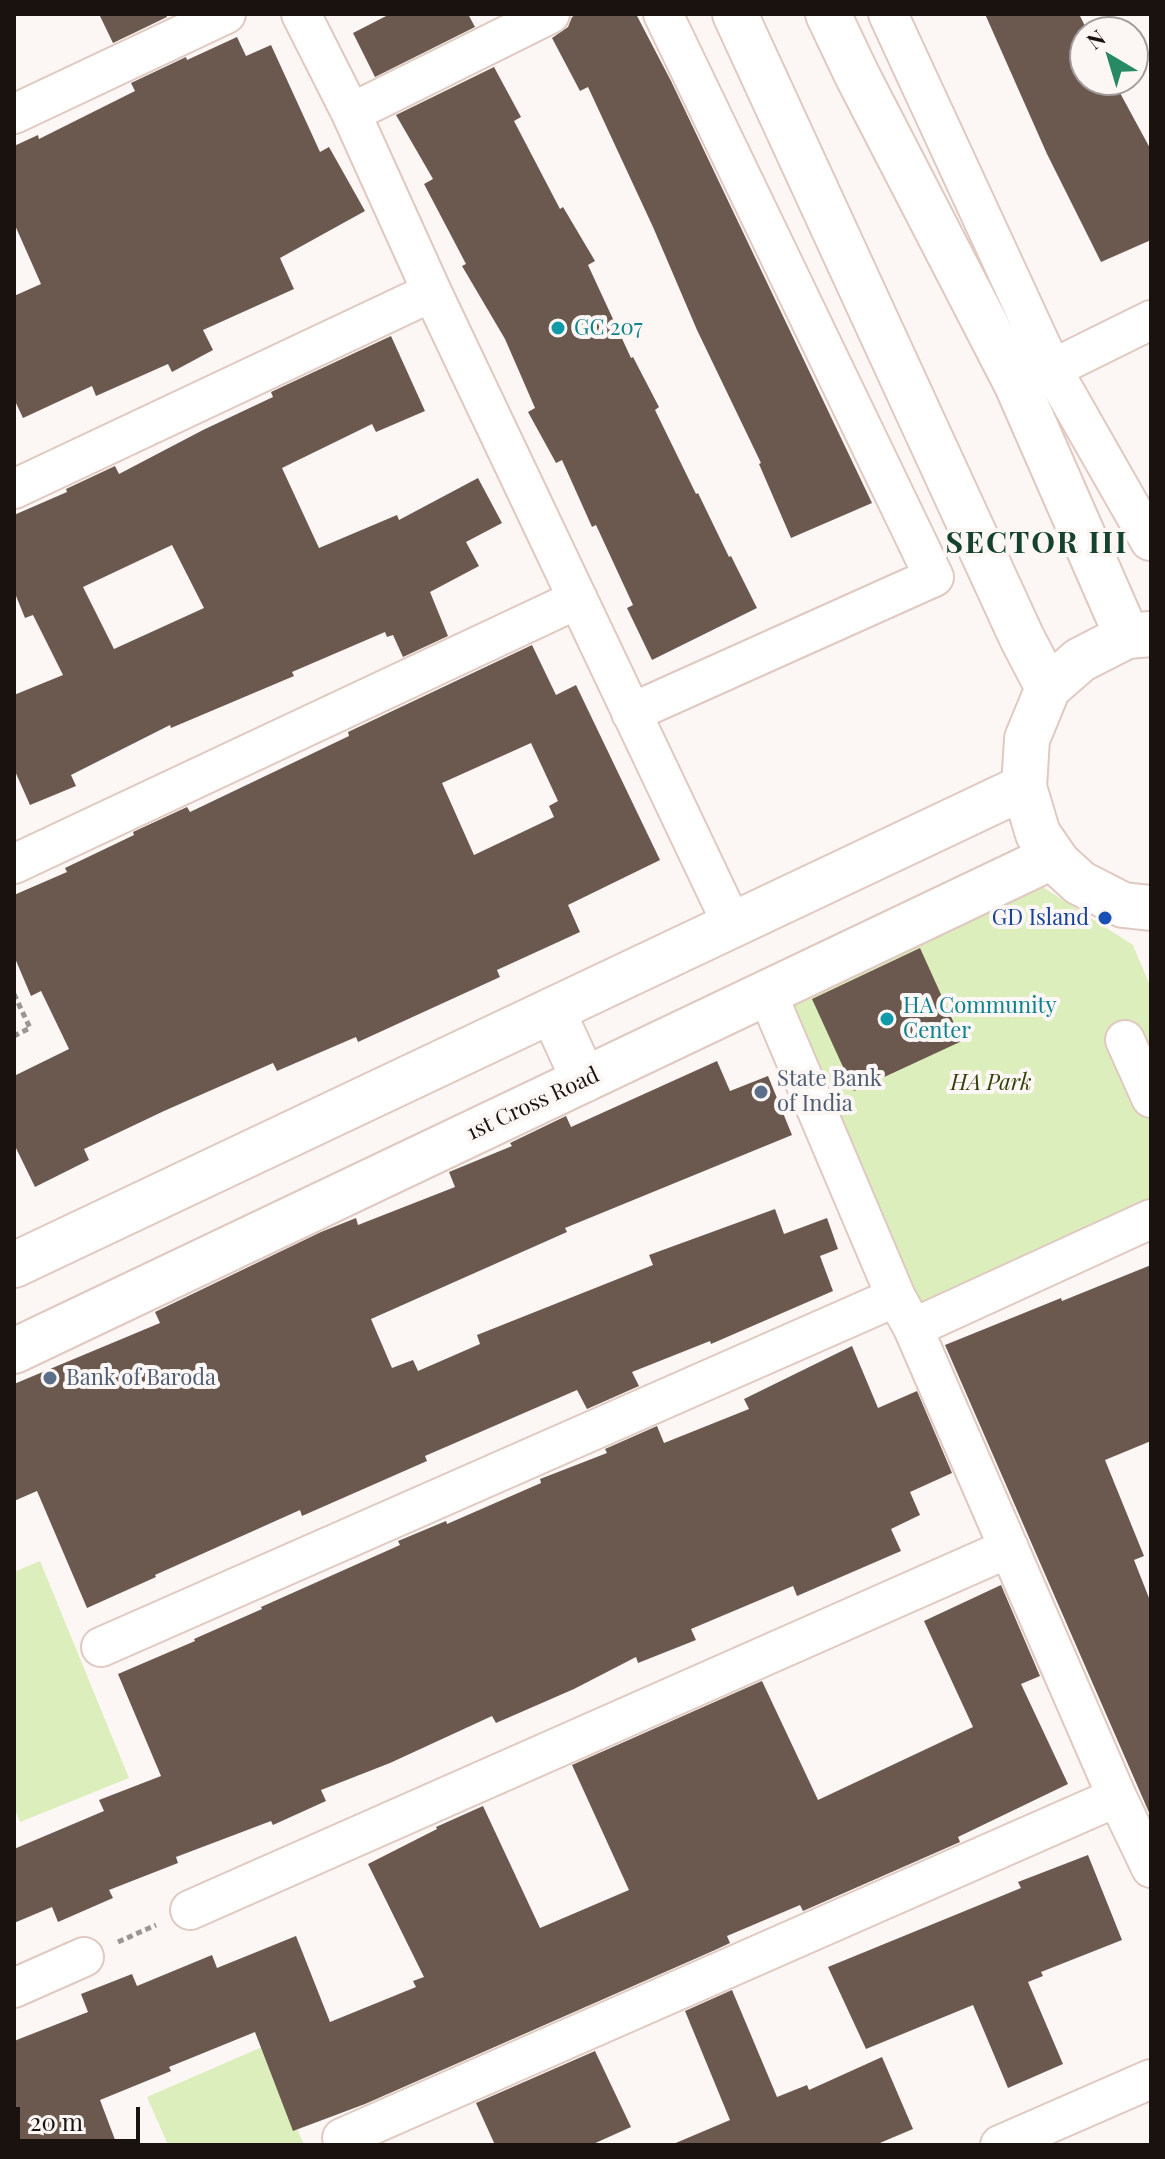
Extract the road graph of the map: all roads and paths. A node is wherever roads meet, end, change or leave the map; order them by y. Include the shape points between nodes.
1 (226, 14) edge
2 (301, 14) edge
3 (550, 14) edge
4 (663, 14) edge
5 (735, 14) edge
6 (828, 14) edge
7 (888, 14) edge
8 (351, 113) junction
9 (14, 114) edge
10 (432, 292) junction
11 (1151, 320) edge
12 (1052, 369) junction
13 (14, 489) edge
14 (1150, 541) edge
15 (578, 599) junction
16 (1139, 635) edge
17 (1048, 688) junction
18 (631, 713) junction
19 (1024, 787) junction
20 (1052, 857) junction
21 (14, 864) edge
22 (1151, 908) edge
23 (732, 924) junction
24 (767, 993) junction
25 (14, 994) edge
26 (552, 1010) junction
27 (14, 1036) edge
28 (1125, 1040) dead end
29 (584, 1080) junction
30 (1151, 1098) edge
31 (1151, 1219) edge
32 (14, 1265) edge
33 (904, 1312) junction
34 (14, 1351) edge
35 (1009, 1548) junction
36 (101, 1647) dead end
37 (1117, 1797) junction
38 (1151, 1868) edge
39 (190, 1910) joint
40 (84, 1957) joint
41 (14, 1988) edge
42 (1151, 2079) edge
43 (342, 2138) dead end
44 (1000, 2145) edge

1 - 9 street
2 - 8 street
3 - 8 street
4 - 18 street via 934,577
5 - 17 street
6 - 16 street
7 - 12 street
8 - 10 street
10 - 13 street
10 - 15 street
11 - 12 street
12 - 14 street
15 - 18 street
15 - 21 street
16 - 17 street via 1080,660
17 - 19 street via 1027,739
18 - 23 street
19 - 20 street via 1038,834
19 - 23 street
20 - 22 street via 1080,883 1123,905
20 - 24 street, 1st Cross Road
23 - 26 street
24 - 29 street, 1st Cross Road
24 - 33 street
25 - 27 path via 30,1028
26 - 29 street
26 - 32 street
28 - 30 street
29 - 34 street, 1st Cross Road
31 - 33 street
33 - 35 street
33 - 36 street
35 - 37 street
35 - 39 street
37 - 38 street
37 - 43 street
39 - 40 path
40 - 41 street
42 - 44 street

